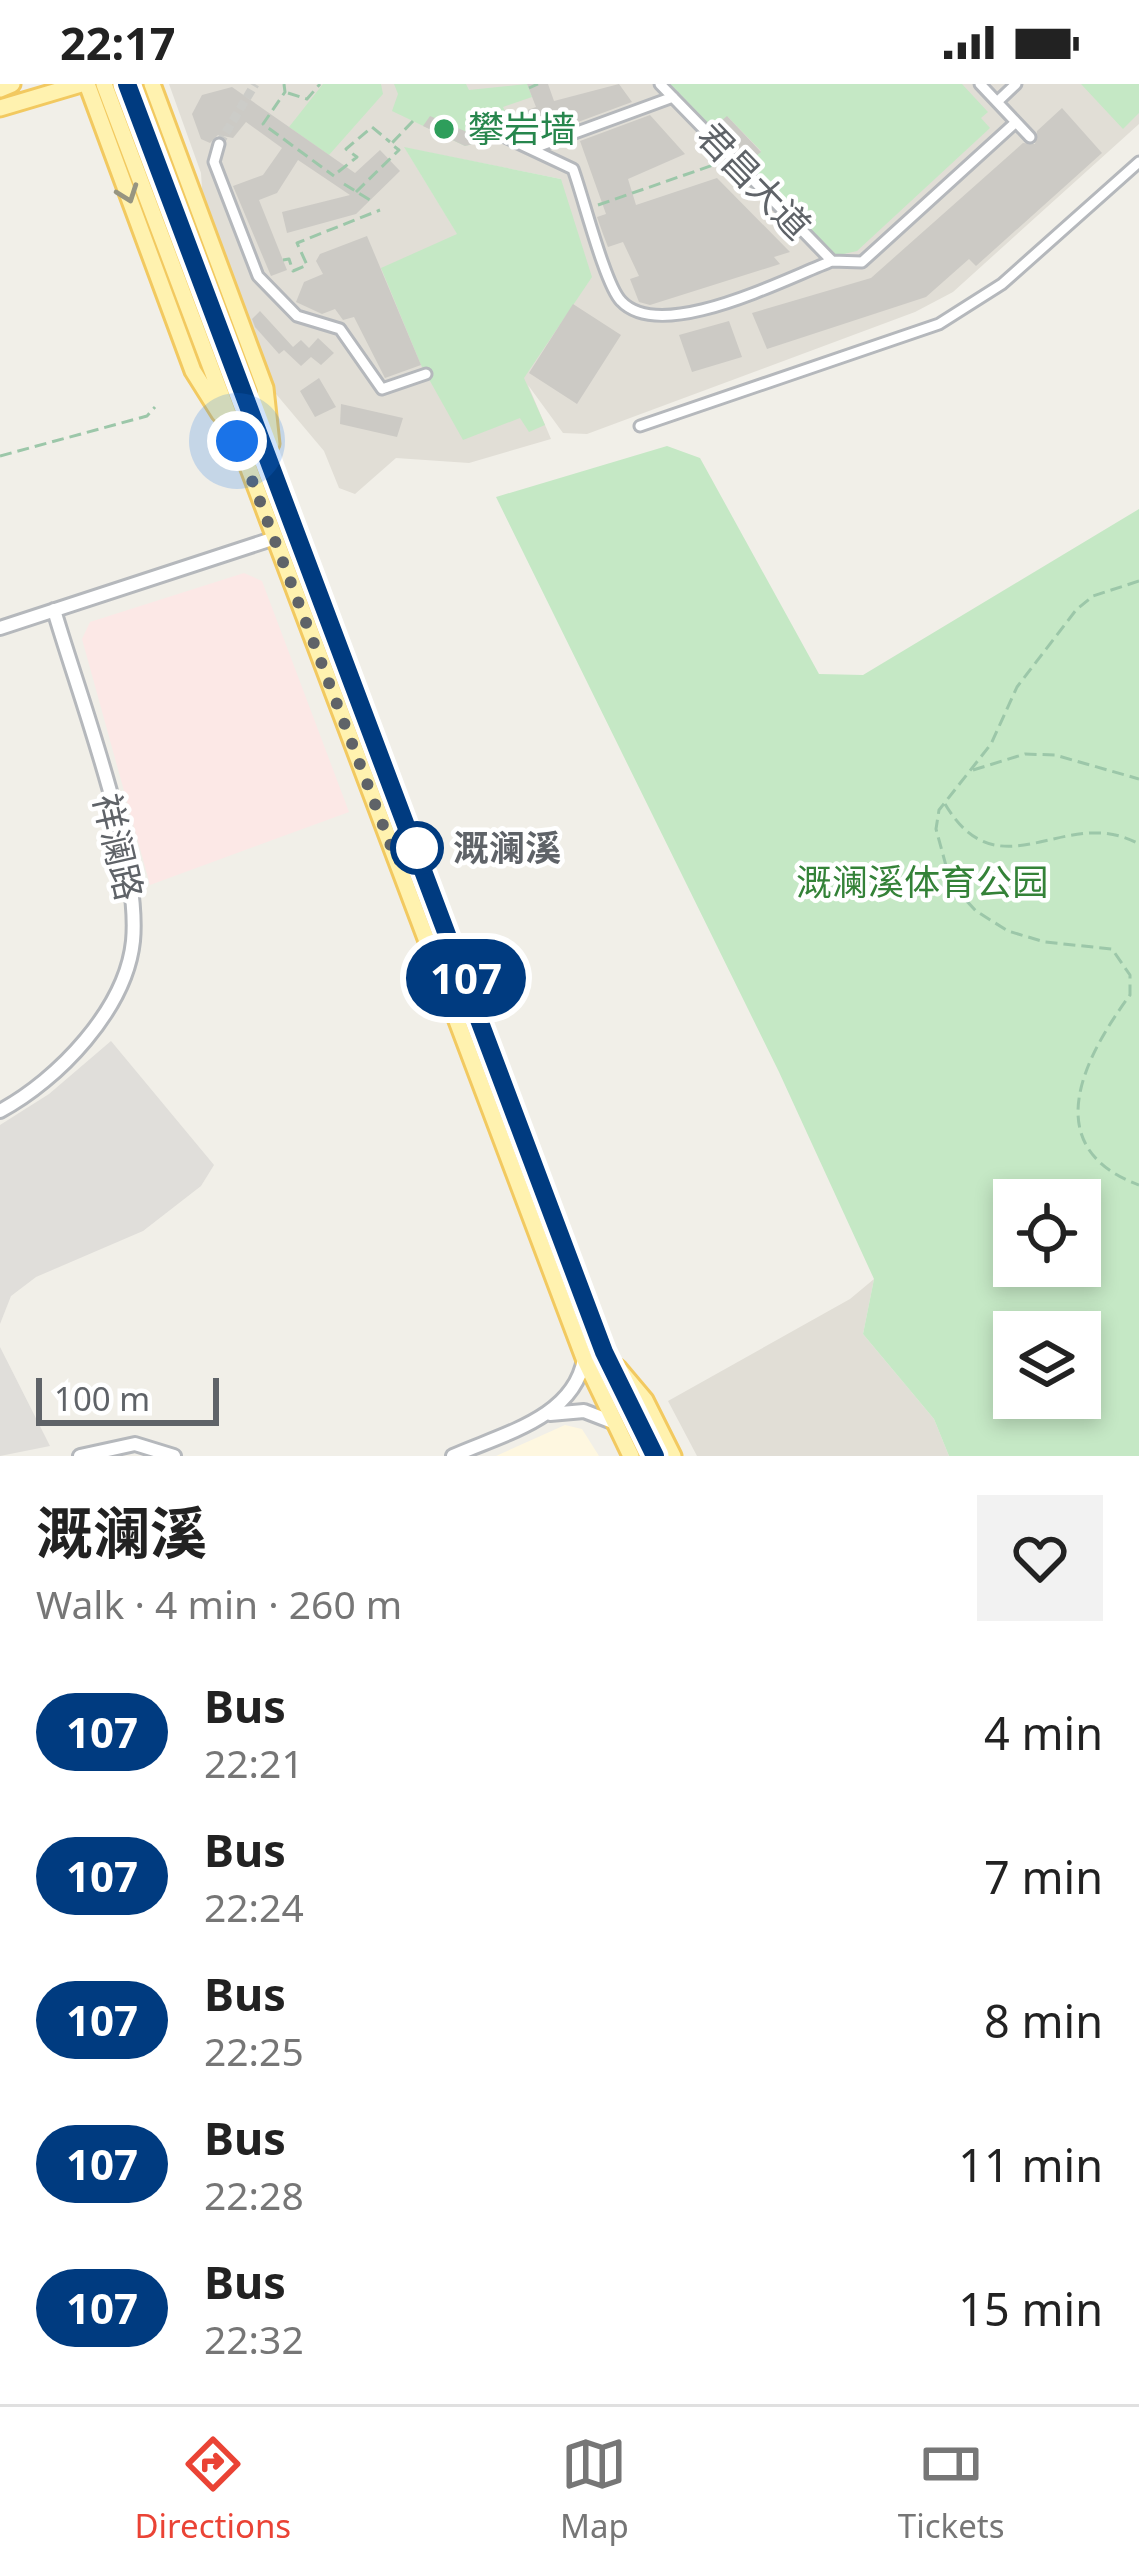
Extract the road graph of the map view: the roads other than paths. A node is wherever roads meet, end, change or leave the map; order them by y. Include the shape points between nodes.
1 (12, 84) edge
2 (84, 84) edge
3 (104, 84) edge
4 (127, 84) edge
5 (152, 84) edge
6 (660, 84) edge
7 (980, 84) edge
8 (1016, 84) edge
9 (0, 88) edge
10 (673, 97) junction
11 (997, 102) junction
12 (0, 108) edge
13 (1016, 122) junction
14 (503, 136) dead end
15 (1030, 137) dead end
16 (219, 144) tunnel mouth
17 (531, 149) junction
18 (1139, 162) edge
19 (832, 261) junction
20 (426, 374) dead end
21 (640, 426) dead end
22 (237, 441) junction
23 (273, 465) junction
24 (275, 538) junction
25 (54, 610) junction
26 (0, 628) edge
27 (0, 1111) edge
28 (604, 1352) junction
29 (584, 1358) junction
30 (543, 1415) junction
31 (614, 1423) junction
32 (80, 1456) edge
33 (174, 1456) edge
34 (453, 1456) edge
35 (618, 1456) edge
36 (631, 1456) edge
37 (655, 1456) edge
38 (673, 1456) edge

1 - 9 main road
2 - 12 main road
2 -> 22 main road via 194,371
3 - 22 main road
4 - 23 main road
5 - 23 main road via 266,388
6 - 10 street, 君昌大道
7 - 11 street
8 - 11 street
10 - 17 street
10 - 19 street, 君昌大道
11 - 13 street
13 - 15 street
13 - 19 street, 君昌大道 via 862,262
14 - 17 street
16 - 20 street via 214,162 258,276 297,316 340,329 382,388
17 - 19 street via 574,169 617,299 640,316 688,315
18 - 21 street via 1002,284 939,324
22 - 24 main road
23 - 28 main road
24 - 25 street
24 - 29 main road
25 - 26 street
25 - 27 street, 祥澜路 via 127,862 133,945 95,1027
28 - 37 main road
28 - 38 main road via 645,1400
29 - 30 street via 576,1388
29 - 31 main road
30 - 31 street via 584,1411
30 - 34 street
31 - 35 main road
31 - 36 main road
32 - 33 street via 135,1444

